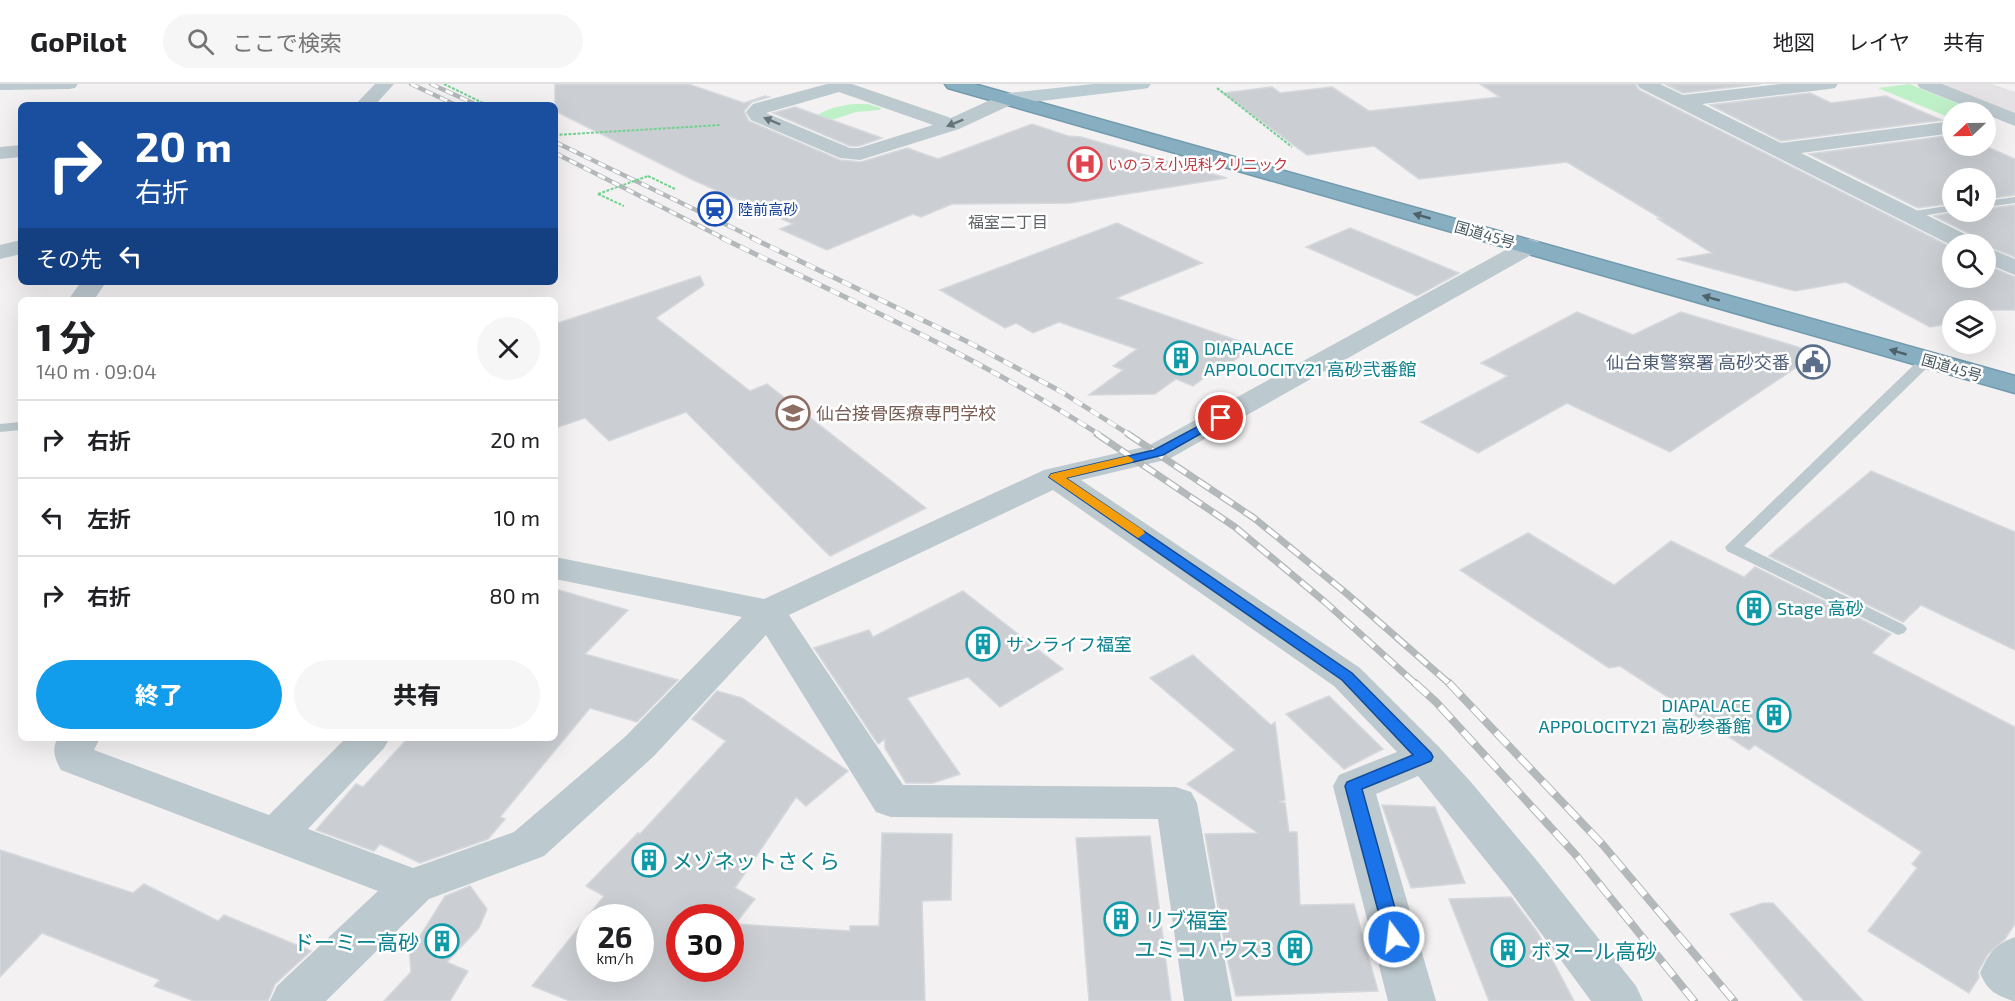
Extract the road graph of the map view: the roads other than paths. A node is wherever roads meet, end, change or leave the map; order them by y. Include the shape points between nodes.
1 (69, 84) edge
2 (954, 84) edge
3 (1142, 84) edge
4 (1646, 84) edge
5 (1829, 84) edge
6 (1926, 84) edge
7 (0, 85) edge
8 (381, 85) edge
9 (1003, 92) edge
10 (1039, 95) junction
11 (1681, 101) junction
12 (367, 102) edge
13 (2015, 120) edge
14 (1996, 122) edge
15 (952, 124) junction
16 (1942, 129) edge
17 (1778, 150) junction
18 (18, 152) edge
19 (0, 153) edge
20 (2015, 200) edge
21 (1996, 203) edge
22 (1942, 210) edge
23 (1908, 215) junction
24 (1947, 234) edge
25 (1530, 246) junction
26 (18, 248) edge
27 (0, 252) edge
28 (1996, 259) edge
29 (2015, 268) edge
30 (1927, 360) junction
31 (2015, 364) edge
32 (2015, 385) edge
33 (18, 426) edge
34 (0, 428) edge
35 (1055, 477) junction
36 (558, 569) edge
37 (768, 611) junction
38 (1898, 629) dead end
39 (77, 741) edge
40 (367, 741) edge
41 (1425, 757) junction
42 (276, 835) junction
43 (413, 886) junction
44 (2015, 957) edge
45 (2015, 981) edge
46 (294, 1001) edge
47 (1208, 1001) edge
48 (1412, 1001) edge
49 (1619, 1001) edge

1 - 7 street
2 - 9 highway, 国道45号
3 - 10 street
4 - 11 street
5 - 11 street
6 - 13 street
8 - 12 street
9 - 10 highway, 国道45号
9 -> 15 street
25 -> 9 highway, 国道45号
10 - 31 highway, 国道45号
11 - 17 street
13 - 14 street
15 -> 15 street via 860,154 848,153 756,112 840,86
16 - 17 street
17 - 23 street
18 - 19 street
20 - 21 lane
22 - 23 lane
23 - 24 street
30 -> 25 highway, 国道45号
25 - 35 street via 1158,453
26 - 27 street
28 - 29 street
30 - 32 highway, 国道45号
30 - 38 lane via 1733,547
33 - 34 lane
35 - 37 street
35 - 41 street via 1347,676
36 - 37 street
37 - 43 street via 640,746 529,844
37 - 47 street via 891,801 1176,803
39 - 42 street via 75,759
40 - 42 street
41 - 48 street via 1353,786
41 - 49 street via 1543,899
42 - 43 street
43 - 46 street
44 - 45 street via 2003,973

